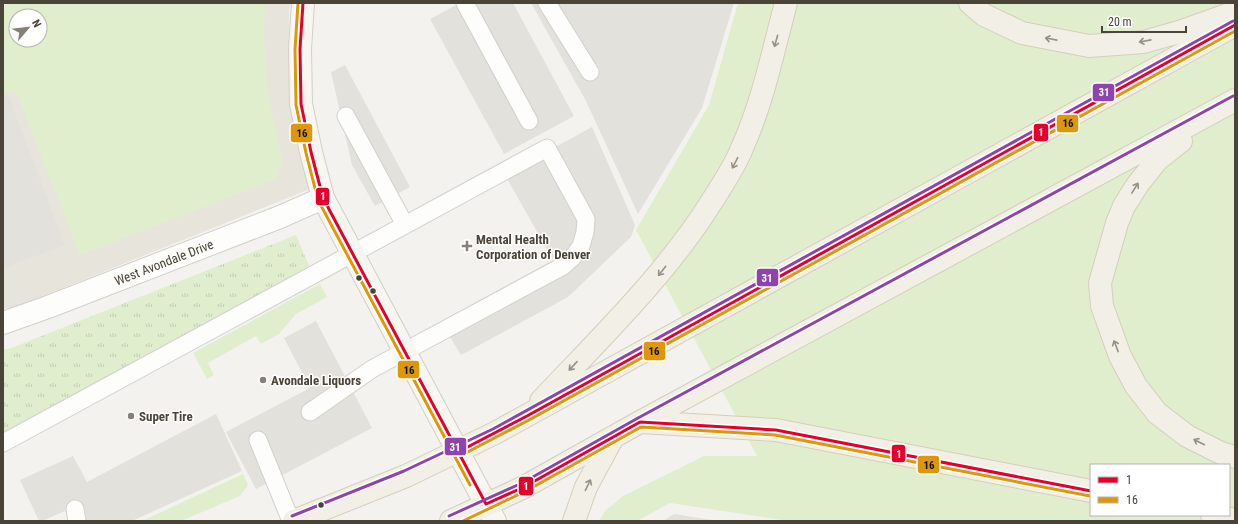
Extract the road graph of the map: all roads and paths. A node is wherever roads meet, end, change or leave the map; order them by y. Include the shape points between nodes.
1 (303, 3) edge
2 (466, 3) edge
3 (547, 3) edge
4 (786, 3) edge
5 (970, 3) edge
6 (1235, 12) edge
7 (1235, 25) edge
8 (590, 72) dead end
9 (1235, 100) edge
10 (1235, 107) edge
11 (346, 116) dead end
12 (529, 121) dead end
13 (323, 198) junction
14 (405, 225) junction
15 (353, 254) junction
16 (3, 323) edge
17 (404, 352) junction
18 (310, 412) dead end
19 (527, 416) junction
20 (640, 422) junction
21 (613, 437) junction
22 (258, 440) dead end
23 (3, 443) edge
24 (458, 452) junction
25 (1235, 457) edge
26 (1090, 491) edge
27 (491, 513) edge
28 (1217, 516) edge
29 (1235, 520) edge
30 (291, 521) edge
31 (294, 521) edge
32 (451, 521) edge
33 (574, 521) edge

1 - 13 street via 300,49 301,104
2 - 12 lane
3 - 8 lane
4 -> 19 main road via 755,116 742,149 720,189 686,240 650,285
6 -> 5 main road via 1144,42 1090,46 1022,33 984,15
7 - 19 main road
9 - 20 main road
25 -> 10 main road via 1187,436 1157,413 1136,386 1120,356 1102,306 1100,284 1117,223 1138,184 1158,159 1173,146
11 - 14 lane
13 - 15 street
13 - 16 street, West Avondale Drive via 280,217
14 - 15 lane
14 - 17 lane via 548,148 586,219 581,246 563,266
15 - 17 street
15 - 23 lane
17 - 18 lane via 372,369
17 - 24 street
19 - 24 main road
20 - 21 main road
20 - 26 main road via 776,430
21 - 27 main road via 524,487
33 -> 21 main road via 586,487
22 - 30 lane
24 - 27 street
24 - 31 main road
27 - 32 main road
28 - 29 main road

